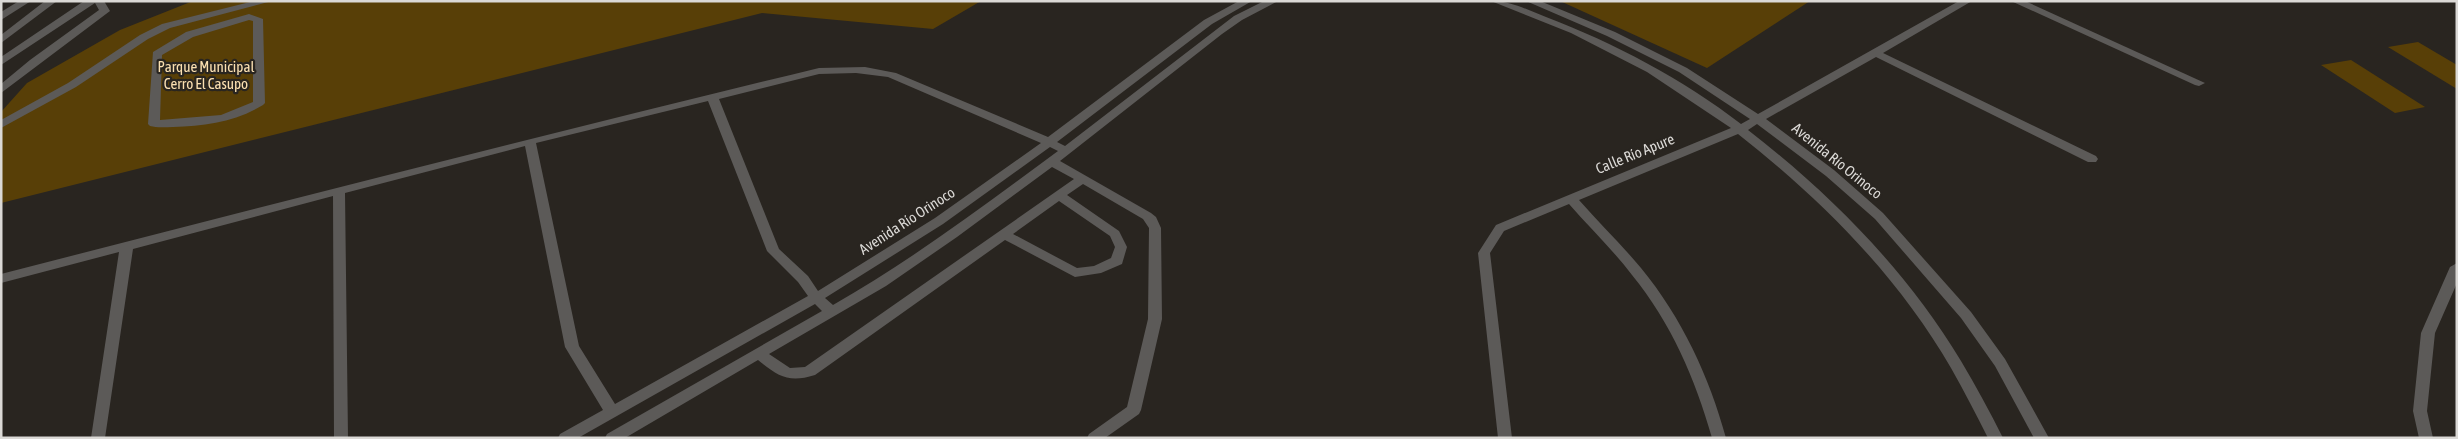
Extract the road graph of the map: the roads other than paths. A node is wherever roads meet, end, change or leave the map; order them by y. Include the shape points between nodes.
1 (26, 1) edge
2 (52, 1) edge
3 (91, 1) edge
4 (99, 1) edge
5 (267, 1) edge
6 (1247, 1) edge
7 (1274, 1) edge
8 (1496, 1) edge
9 (1531, 1) edge
10 (1967, 1) edge
11 (2016, 1) edge
12 (1226, 12) junction
13 (1, 17) edge
14 (1238, 18) junction
15 (144, 37) junction
16 (1, 40) edge
17 (167, 46) junction
18 (1876, 53) junction
19 (1, 62) edge
20 (2199, 83) dead end
21 (1, 90) edge
22 (712, 96) junction
23 (1759, 120) junction
24 (1, 125) edge
25 (1742, 128) junction
26 (530, 142) junction
27 (1048, 143) junction
28 (1066, 151) junction
29 (2092, 159) dead end
30 (1051, 161) junction
31 (1082, 179) junction
32 (339, 192) junction
33 (1060, 196) junction
34 (1570, 198) junction
35 (1004, 234) junction
36 (127, 245) junction
37 (2457, 267) edge
38 (1, 279) edge
39 (816, 298) junction
40 (833, 312) junction
41 (759, 353) junction
42 (611, 411) junction
43 (98, 438) edge
44 (341, 438) edge
45 (565, 438) edge
46 (612, 438) edge
47 (1094, 438) edge
48 (1504, 438) edge
49 (1719, 438) edge
50 (1996, 438) edge
51 (2042, 438) edge
52 (2426, 438) edge

1 - 13 street
2 - 16 street
3 - 19 street
4 - 21 street via 105,11
5 - 15 street via 166,26
6 - 12 street, Avenida Río Orinoco
7 - 14 street
8 - 25 street via 1592,38 1629,57 1676,83
9 - 23 street, Avenida Río Orinoco via 1662,58
10 - 18 street, Calle Río Apure
11 - 20 street
12 - 14 street
12 - 27 street, Avenida Río Orinoco via 1208,22
14 - 28 street
15 - 17 street
15 - 24 street via 72,85
17 - 17 street via 193,31 258,18 259,103 248,111 226,118 154,124 158,54
18 - 23 street, Calle Río Apure
18 - 29 street
22 - 26 street
22 - 27 street via 819,71 875,70 1026,131
22 - 39 street via 773,251 803,279
23 - 25 street, Calle Río Apure
23 - 51 street, Avenida Río Orinoco via 1830,173 1879,216 1966,314 2000,364
25 - 34 street, Calle Río Apure
25 - 50 street via 1861,238 1913,299 1964,375
26 - 32 street
26 - 42 street via 572,347
27 - 28 street
27 - 39 street, Avenida Río Orinoco via 939,221
28 - 30 street
30 - 31 street
30 - 40 street via 952,234
31 - 33 street
31 - 47 street via 1147,216 1155,228 1155,319 1134,410
32 - 36 street
32 - 44 street
33 - 35 street
33 - 35 street via 1115,234 1121,247 1117,261 1096,270 1075,273
34 - 48 street, Calle Río Apure via 1500,228 1484,253
34 - 49 street via 1637,272 1672,323 1695,364
35 - 41 street via 810,370 789,375
36 - 38 street
36 - 43 street
37 - 52 street via 2428,333 2420,411
39 - 40 street
39 - 42 street, Avenida Río Orinoco
40 - 41 street
41 - 46 street
42 - 45 street, Avenida Río Orinoco

